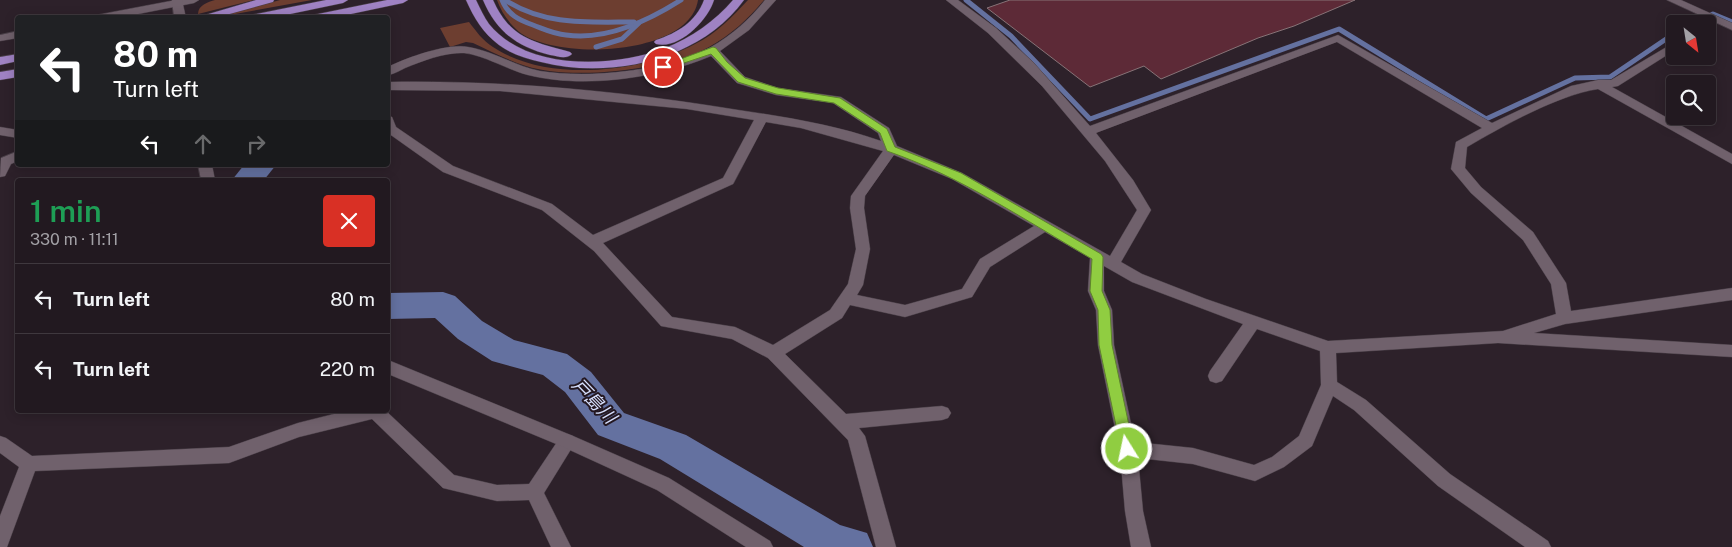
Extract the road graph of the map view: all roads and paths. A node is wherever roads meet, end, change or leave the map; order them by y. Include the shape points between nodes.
1 (194, 0) edge
2 (269, 0) edge
3 (343, 0) edge
4 (392, 0) edge
5 (403, 0) edge
6 (471, 0) edge
7 (488, 0) edge
8 (708, 0) edge
9 (739, 0) edge
10 (771, 0) edge
11 (951, 0) edge
12 (1672, 0) edge
13 (178, 2) edge
14 (112, 15) edge
15 (180, 15) edge
16 (212, 15) edge
17 (266, 15) edge
18 (319, 15) edge
19 (328, 15) edge
20 (1698, 15) edge
21 (1716, 24) edge
22 (1732, 28) edge
23 (15, 35) edge
24 (0, 38) edge
25 (713, 50) junction
26 (1666, 51) edge
27 (15, 58) edge
28 (0, 61) edge
29 (15, 62) edge
30 (0, 64) edge
31 (390, 71) edge
32 (15, 74) edge
33 (0, 76) edge
34 (1598, 84) junction
35 (390, 86) edge
36 (762, 118) junction
37 (1492, 128) junction
38 (390, 129) edge
39 (0, 131) edge
40 (1088, 131) junction
41 (15, 134) edge
42 (891, 149) junction
43 (15, 156) edge
44 (1732, 160) edge
45 (0, 172) edge
46 (1045, 226) junction
47 (591, 242) junction
48 (1105, 261) junction
49 (1732, 294) edge
50 (846, 298) junction
51 (1565, 318) junction
52 (1254, 321) junction
53 (1498, 337) junction
54 (1328, 347) junction
55 (1732, 351) edge
56 (774, 353) junction
57 (390, 368) edge
58 (1216, 376) dead end
59 (1329, 385) junction
60 (367, 413) edge
61 (377, 413) edge
62 (942, 413) dead end
63 (842, 422) junction
64 (567, 440) junction
65 (0, 443) edge
66 (1127, 449) junction
67 (29, 464) junction
68 (534, 492) junction
69 (0, 541) edge
70 (885, 542) edge
71 (561, 547) edge
72 (763, 547) edge
73 (1141, 547) edge
74 (1541, 547) edge

1 - 13 street
2 - 16 highway
3 - 17 highway
4 - 18 highway
5 - 19 highway
6 - 9 highway via 487,31 515,52 543,60 595,64 631,61 682,44 719,21
7 - 8 highway via 500,24 526,44 550,51 596,55 631,51 676,36 697,22
10 - 25 street via 748,27
11 - 40 street via 998,34
12 - 20 street
13 - 14 street
13 - 15 street
21 - 22 street
23 - 24 street
25 - 31 street via 646,71 587,77 541,75 466,50 407,62
25 - 42 street via 741,80 776,91 837,100 884,131
26 - 34 street via 1614,83
27 - 28 highway
29 - 30 highway
32 - 33 highway
34 - 37 street via 1575,89
34 - 44 street
35 - 36 street via 500,87 687,105
36 - 42 street via 800,124
36 - 47 street via 728,181
37 - 40 street via 1338,38
37 - 51 street via 1461,145 1458,169 1476,190 1528,236 1558,283
38 - 47 street via 448,169 547,207
39 - 41 street
40 - 48 street via 1133,188 1144,210 1128,241
42 - 46 street via 957,176
42 - 50 street via 858,196 863,249 855,285
43 - 45 street via 6,161
46 - 48 street
46 - 50 street via 984,263 967,293 906,311
47 - 56 street via 667,322 735,333
48 - 52 street via 1178,295
48 - 66 street via 1096,291 1104,310 1106,345
49 - 51 street
50 - 56 street via 836,314
51 - 53 street
52 - 54 street
52 - 58 street
53 - 54 street
53 - 55 street
54 - 59 street
56 - 63 street
57 - 64 street
59 - 66 street via 1306,441 1278,462 1255,473 1193,456
59 - 74 street via 1360,405 1444,480
60 - 67 street via 298,430 229,455
61 - 68 street via 449,482 497,493
62 - 63 street
63 - 70 street via 856,436
64 - 68 street
64 - 72 street via 663,484
65 - 67 street
66 - 73 street
67 - 69 street
68 - 71 street

